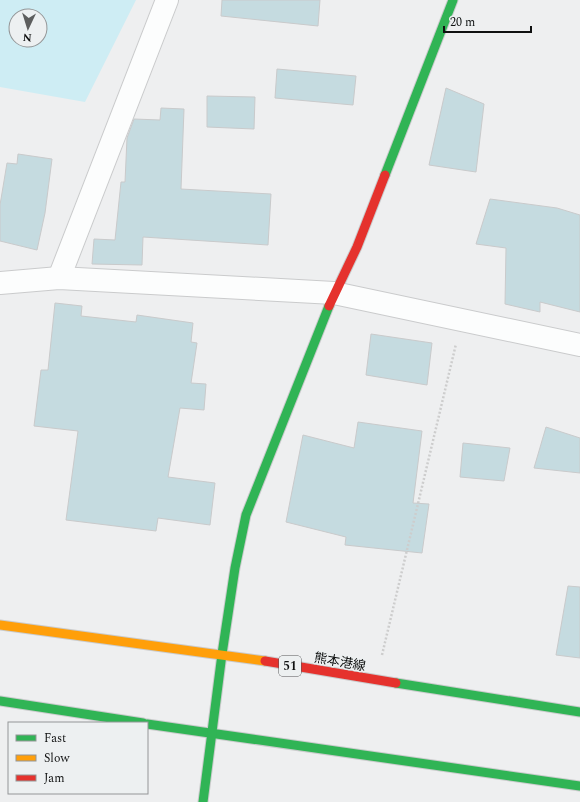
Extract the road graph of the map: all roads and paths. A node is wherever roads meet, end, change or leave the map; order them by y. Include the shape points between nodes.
1 (167, 0) edge
2 (453, 0) edge
3 (59, 278) junction
4 (0, 283) edge
5 (334, 293) junction
6 (462, 320) junction
7 (580, 346) edge
8 (0, 626) edge
9 (222, 654) junction
10 (376, 680) junction
11 (0, 701) edge
12 (580, 712) edge
13 (137, 722) edge
14 (148, 724) edge
15 (213, 734) junction
16 (580, 786) edge
17 (203, 802) edge

1 - 3 street
2 - 5 main road via 357,247
3 - 4 street
3 - 5 street
5 - 6 street
5 - 9 main road via 246,515
6 - 7 street
6 - 10 path
8 - 9 main road, 熊本港線 / 51
9 - 10 main road, 熊本港線 / 51
9 - 15 main road
10 - 12 main road, 熊本港線 / 51
11 - 13 main road
14 - 15 main road
15 - 16 main road
15 - 17 main road

